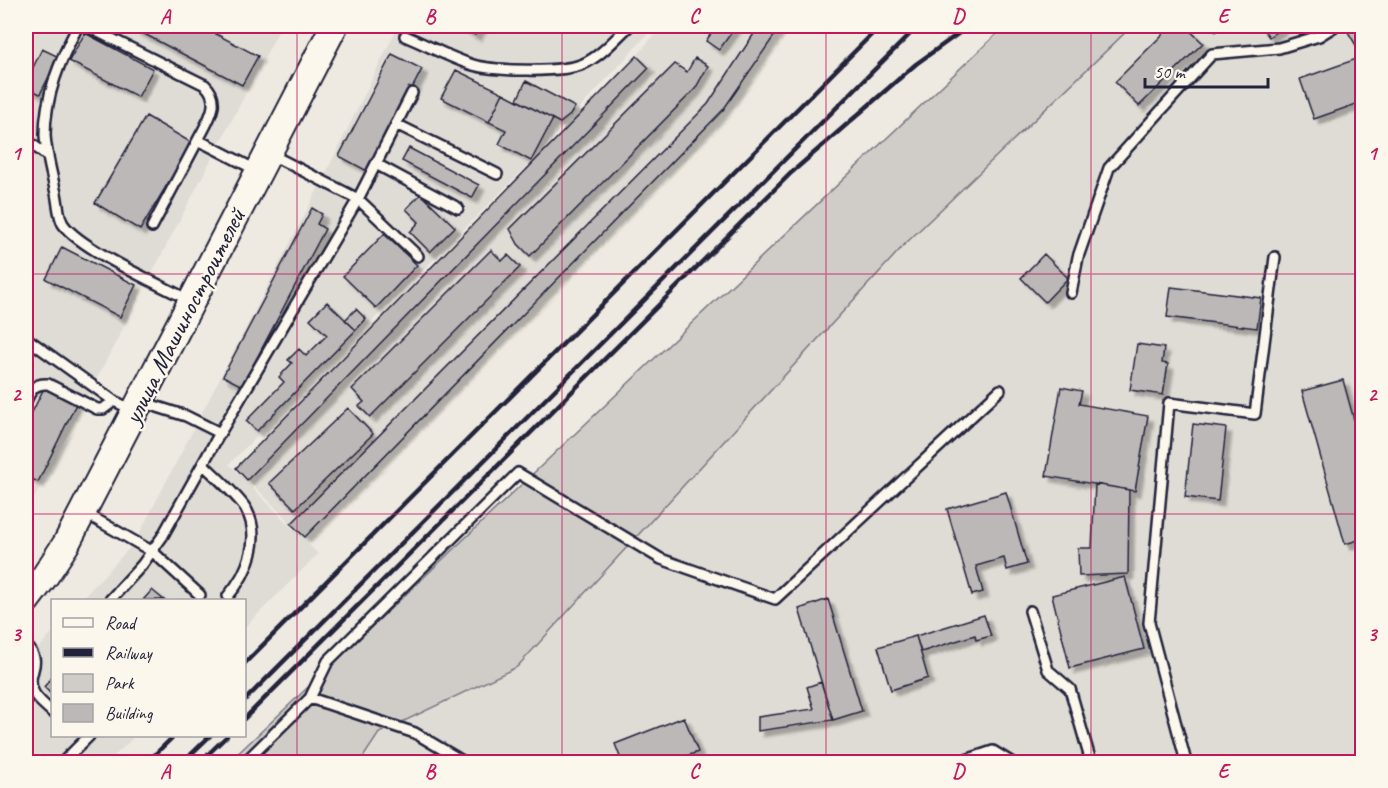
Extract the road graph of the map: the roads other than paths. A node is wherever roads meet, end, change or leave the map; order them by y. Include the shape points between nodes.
1 (78, 26) edge
2 (86, 26) edge
3 (334, 26) edge
4 (629, 26) edge
5 (1335, 26) edge
6 (405, 36) dead end
7 (412, 93) dead end
8 (396, 124) junction
9 (26, 140) edge
10 (198, 140) junction
11 (48, 156) junction
12 (263, 162) junction
13 (376, 164) junction
14 (497, 174) dead end
15 (358, 200) junction
16 (458, 208) dead end
17 (153, 227) dead end
18 (418, 256) dead end
19 (1275, 257) dead end
20 (1071, 293) dead end
21 (191, 301) junction
22 (26, 339) edge
23 (1000, 390) dead end
24 (26, 401) edge
25 (130, 404) junction
26 (220, 433) junction
27 (203, 464) junction
28 (82, 512) junction
29 (153, 552) junction
30 (200, 595) dead end
31 (228, 596) dead end
32 (111, 599) edge
33 (26, 601) edge
34 (1030, 611) dead end
35 (26, 645) edge
36 (310, 698) junction
37 (51, 711) edge
38 (82, 738) edge
39 (63, 762) edge
40 (245, 762) edge
41 (464, 762) edge
42 (960, 762) edge
43 (1011, 762) edge
44 (1091, 762) edge
45 (1186, 762) edge

1 - 11 lane via 62,57 49,97 45,136
2 - 10 lane via 210,90 213,110
3 - 12 main road, улица Машиностроителей
4 - 6 lane via 594,58 573,68 523,70 474,65
5 - 20 lane via 1319,36 1279,48 1212,54 1109,168 1078,257
7 - 8 lane
8 - 13 lane
8 - 14 lane
9 - 11 lane
10 - 12 lane
10 - 17 lane
11 - 21 lane via 63,224 82,243
12 - 15 lane
12 - 21 main road, улица Машиностроителей
13 - 15 lane
13 - 16 lane
15 - 18 lane
15 - 26 lane
19 - 45 lane via 1255,414 1169,403 1149,623
21 - 25 main road, улица Машиностроителей
22 - 25 lane
23 - 36 lane via 775,599 661,558 518,473 328,661
24 - 25 lane via 40,383 97,409
25 - 26 lane via 186,416
25 - 28 main road, улица Машиностроителей
26 - 27 lane
27 - 29 lane
27 - 31 lane via 246,508 252,525 247,567
28 - 29 lane
28 - 33 main road, улица Машиностроителей via 66,544
29 - 30 lane
29 - 32 lane
34 - 44 lane via 1048,670 1070,689
35 - 37 lane via 36,659 31,681 34,694
36 - 40 lane
36 - 41 lane via 415,733
38 - 39 lane
42 - 43 lane via 993,751

